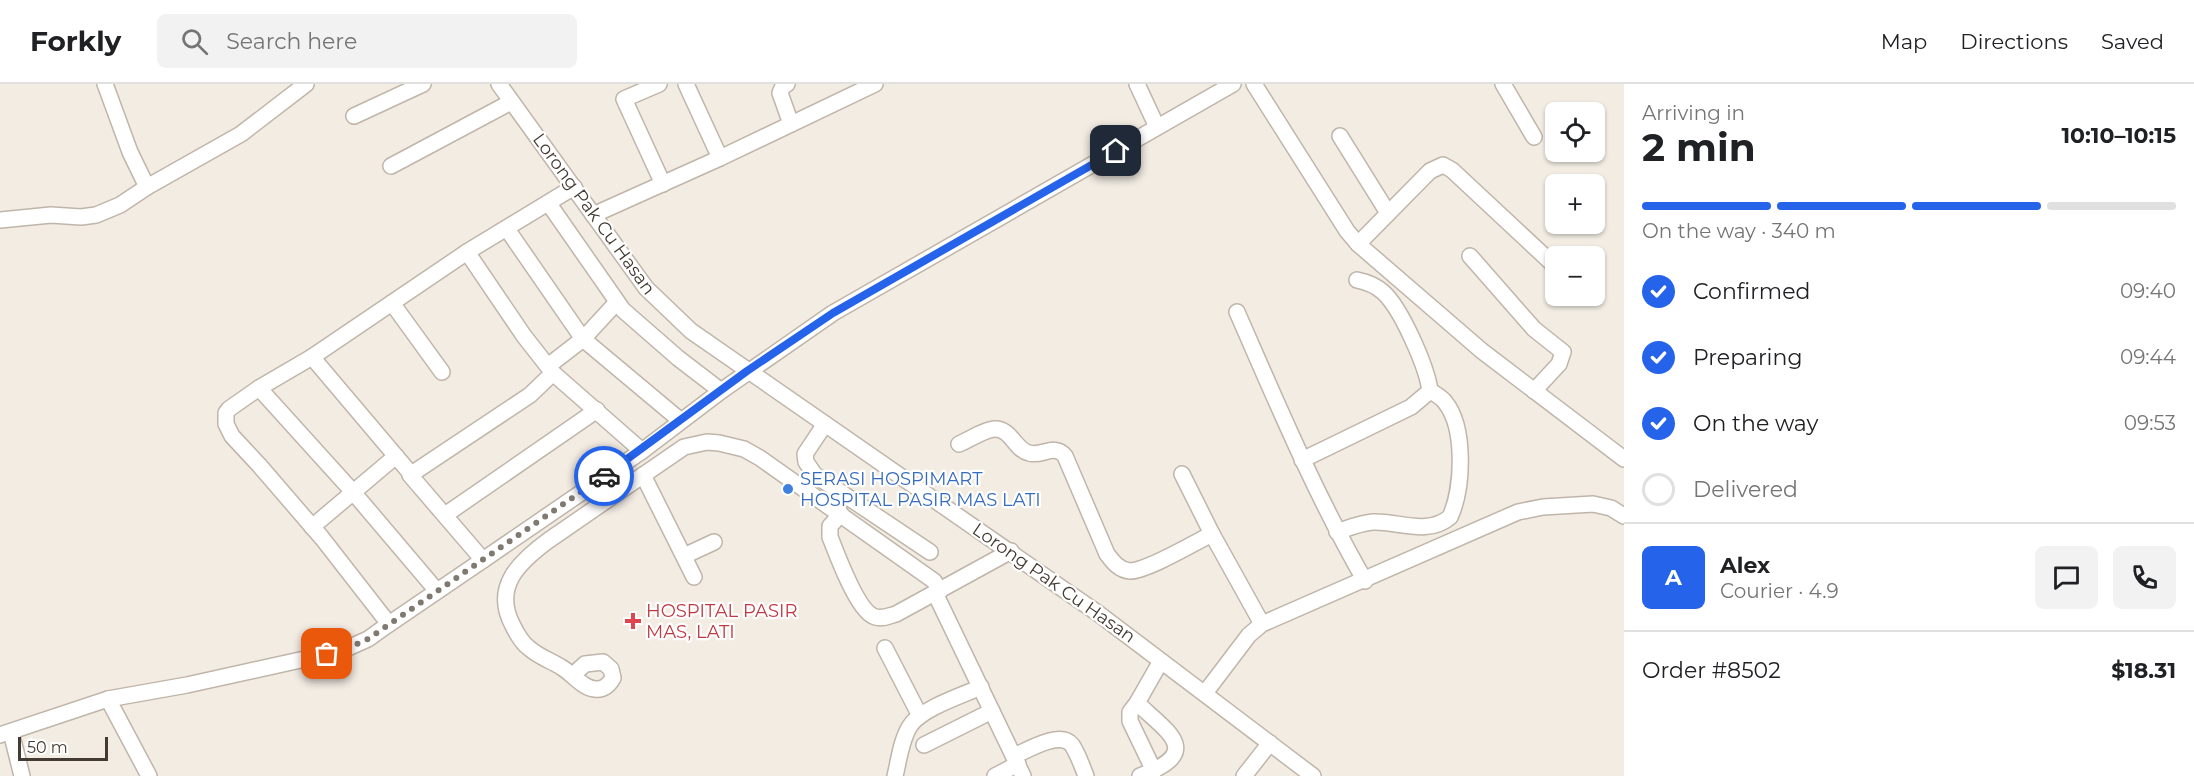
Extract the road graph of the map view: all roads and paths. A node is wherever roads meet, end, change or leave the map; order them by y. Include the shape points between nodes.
1 (105, 84) edge
2 (306, 84) edge
3 (423, 84) edge
4 (499, 84) edge
5 (617, 84) edge
6 (659, 84) edge
7 (686, 84) edge
8 (787, 84) edge
9 (874, 84) edge
10 (1137, 84) edge
11 (1233, 84) edge
12 (1254, 84) edge
13 (1503, 84) edge
14 (841, 91) edge
15 (624, 99) junction
16 (511, 102) junction
17 (354, 116) dead end
18 (791, 124) junction
19 (1157, 128) junction
20 (1340, 136) dead end
21 (1534, 137) dead end
22 (720, 158) junction
23 (391, 166) dead end
24 (663, 184) junction
25 (147, 187) junction
26 (574, 187) junction
27 (549, 204) junction
28 (1388, 213) junction
29 (593, 215) junction
30 (0, 220) edge
31 (507, 230) junction
32 (1358, 244) junction
33 (467, 252) junction
34 (1470, 256) dead end
35 (1545, 257) edge
36 (1357, 280) dead end
37 (392, 303) junction
38 (616, 303) junction
39 (1237, 312) dead end
40 (583, 339) junction
41 (312, 357) junction
42 (550, 370) junction
43 (747, 371) junction
44 (442, 372) dead end
45 (259, 388) junction
46 (721, 391) junction
47 (1430, 391) junction
48 (1534, 392) junction
49 (597, 411) junction
50 (681, 421) junction
51 (825, 424) junction
52 (959, 444) dead end
53 (642, 451) junction
54 (396, 456) junction
55 (1624, 459) edge
56 (1302, 460) junction
57 (411, 474) junction
58 (1182, 474) dead end
59 (643, 475) junction
60 (353, 492) junction
61 (841, 514) junction
62 (445, 515) junction
63 (1624, 516) edge
64 (312, 526) junction
65 (1337, 532) junction
66 (1212, 534) junction
67 (714, 542) dead end
68 (1011, 551) junction
69 (930, 552) dead end
70 (684, 556) junction
71 (483, 560) junction
72 (694, 577) dead end
73 (1365, 581) junction
74 (437, 591) junction
75 (938, 592) junction
76 (389, 624) junction
77 (1262, 624) junction
78 (885, 648) dead end
79 (1161, 661) junction
80 (573, 675) dead end
81 (981, 687) junction
82 (1205, 693) junction
83 (108, 699) junction
84 (1137, 703) junction
85 (992, 711) junction
86 (920, 716) junction
87 (6, 734) edge
88 (1270, 743) junction
89 (924, 745) dead end
90 (1018, 765) edge
91 (1147, 774) edge
92 (22, 776) edge
93 (149, 776) edge
94 (895, 776) edge
95 (996, 776) edge
96 (1086, 776) edge
97 (1244, 776) edge
98 (1313, 776) edge

1 - 25 street
2 - 25 street via 241,134
3 - 17 street
4 - 16 street, Lorong Pak Cu Hasan
5 - 15 street
6 - 15 street
7 - 22 street
8 - 18 street via 780,93
9 - 14 street
10 - 19 street
11 - 19 street
12 - 32 street
13 - 21 street
14 - 18 street
15 - 24 street
16 - 23 street
16 - 26 street, Lorong Pak Cu Hasan
18 - 22 street
19 - 43 street via 833,313
20 - 28 street
22 - 24 street
24 - 29 street
25 - 30 street via 96,215
26 - 27 street
26 - 29 street, Lorong Pak Cu Hasan
27 - 31 street
27 - 38 street
28 - 32 street
28 - 35 street via 1430,171 1445,165
29 - 43 street, Lorong Pak Cu Hasan via 646,288 667,310
31 - 33 street
31 - 40 street
32 - 48 street
33 - 37 street
33 - 42 street
34 - 48 street via 1538,333 1563,352 1559,364
36 - 47 street via 1377,287 1395,306 1426,372
37 - 41 street
37 - 44 street
38 - 40 street
38 - 46 street
39 - 56 street
40 - 42 street
40 - 50 street
41 - 45 street
41 - 54 street
42 - 49 street
42 - 57 street via 530,395
43 - 46 street
43 - 51 street, Lorong Pak Cu Hasan
45 - 60 street
45 - 64 street via 229,409 226,424 232,436
46 - 50 street
47 - 56 street via 1411,407
47 - 65 street via 1446,403 1458,431 1457,492 1450,517 1427,527 1372,522
48 - 55 street
49 - 53 street
49 - 62 street
50 - 53 street
51 - 68 street, Lorong Pak Cu Hasan
51 - 69 street via 805,454 808,467
52 - 66 street via 998,429 1029,453 1060,451 1107,554 1123,570 1137,570
53 - 71 street
54 - 57 street
54 - 60 street
56 - 65 street
57 - 62 street
58 - 66 street
59 - 61 street via 684,447 707,442 731,445 771,465
59 - 70 street
59 - 80 street via 531,553 508,584 505,608 518,635 542,658
60 - 64 street
60 - 74 street
61 - 75 street via 934,581
61 - 75 street via 830,526 830,537 859,602 869,614 887,617
62 - 71 street
63 - 73 street via 1593,504 1518,512
64 - 76 street
65 - 73 street
66 - 77 street
67 - 70 street
68 - 75 street
68 - 79 street, Lorong Pak Cu Hasan
70 - 72 street
71 - 74 street
73 - 77 street
74 - 76 street
75 - 81 street
76 - 83 street via 341,651
77 - 82 street
78 - 86 street
79 - 82 street, Lorong Pak Cu Hasan
79 - 84 street
81 - 85 street
81 - 86 street
82 - 88 street, Lorong Pak Cu Hasan
83 - 87 street
83 - 93 street
84 - 91 street via 1130,712 1130,721
84 - 91 street via 1177,744 1171,760
85 - 89 street
85 - 90 street
86 - 94 street via 908,727
87 - 92 street
88 - 97 street
88 - 98 street, Lorong Pak Cu Hasan
90 - 95 street
90 - 96 street via 1053,739 1062,739 1073,747

